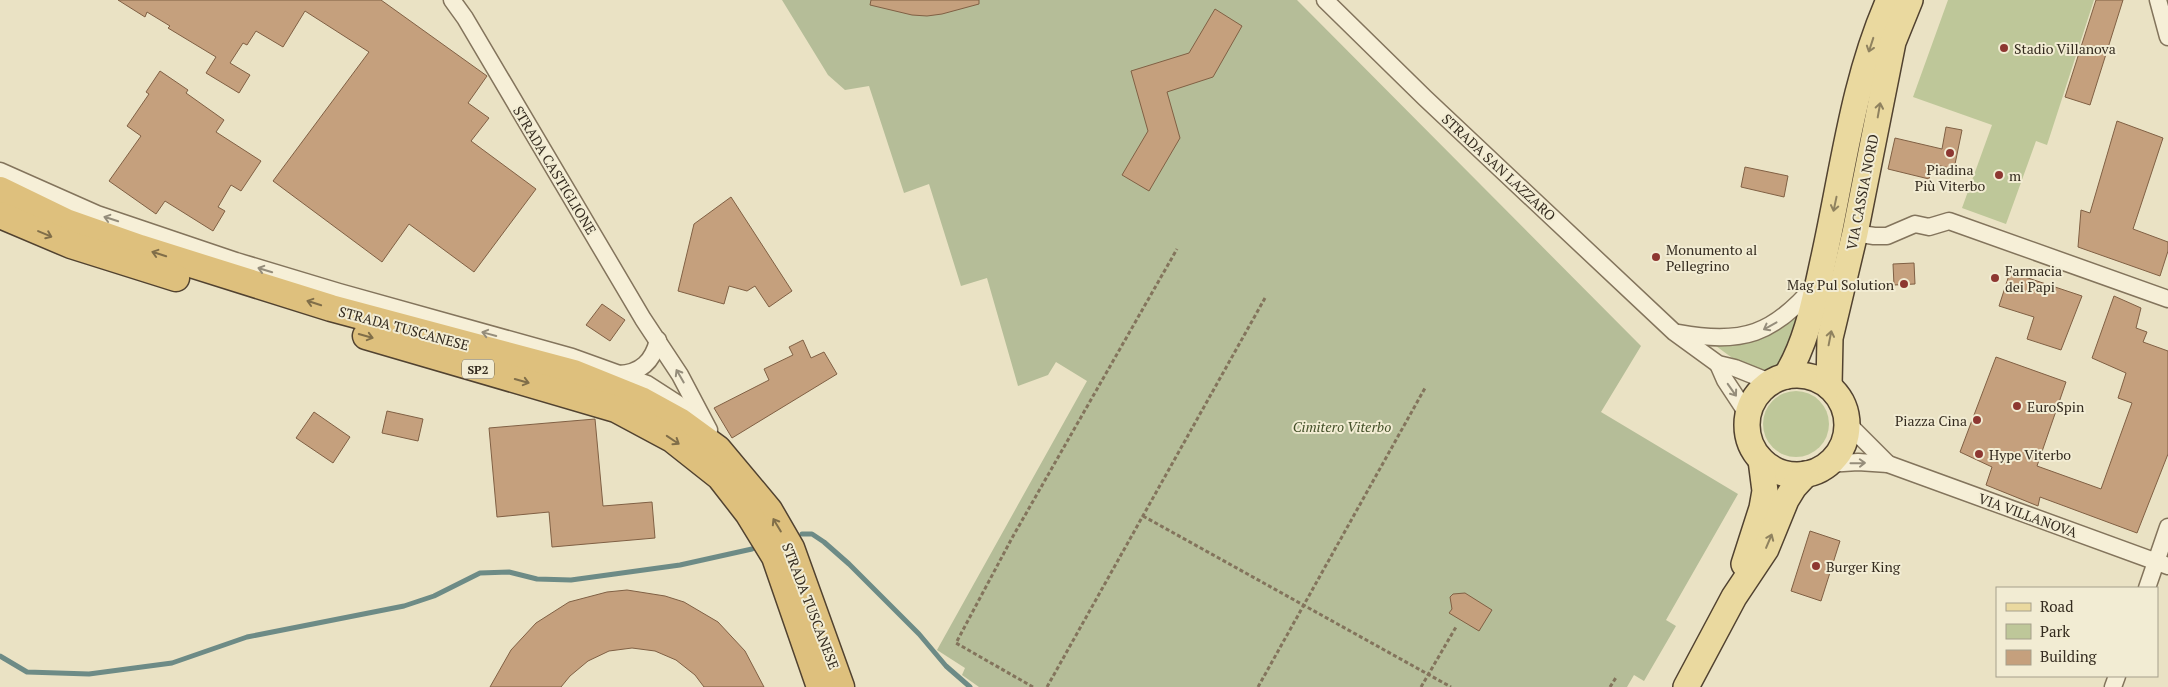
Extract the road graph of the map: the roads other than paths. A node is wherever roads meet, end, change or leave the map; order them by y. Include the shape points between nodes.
1 (452, 0) edge
2 (1325, 0) edge
3 (1889, 0) edge
4 (1910, 0) edge
5 (2159, 0) edge
6 (2168, 37) edge
7 (0, 171) edge
8 (0, 190) edge
9 (0, 215) edge
10 (1855, 233) junction
11 (1818, 281) junction
12 (2168, 299) edge
13 (1674, 332) junction
14 (658, 340) junction
15 (1718, 364) junction
16 (619, 374) junction
17 (1778, 379) junction
18 (1829, 386) junction
19 (686, 414) dead end
20 (1748, 415) junction
21 (1847, 423) junction
22 (714, 440) junction
23 (1761, 460) junction
24 (1888, 464) junction
25 (1817, 469) junction
26 (2168, 527) edge
27 (2162, 564) edge
28 (2148, 587) edge
29 (1734, 597) junction
30 (836, 686) edge
31 (1686, 687) edge

1 - 14 street, STRADA CASTIGLIONE
2 - 13 street, STRADA SAN LAZZARO
3 -> 11 main road, VIA CASSIA NORD via 1863,74
10 -> 4 main road, VIA CASSIA NORD via 1893,42
5 - 6 street
16 -> 7 street, STRADA TUSCANESE via 572,357 236,260 97,214
22 -> 8 highway, STRADA TUSCANESE / SP2 via 641,400 574,373 331,308 149,250 66,222
9 -> 30 highway, STRADA TUSCANESE / SP2 via 71,245 289,314 616,408 672,439 720,477 748,513 775,557
10 - 12 street via 1887,236 1915,224 1929,227 1950,221
18 -> 10 main road, VIA CASSIA NORD via 1830,338
11 -> 13 street via 1790,313 1760,331 1723,338 1702,338
11 - 17 main road, VIA CASSIA NORD via 1800,347
13 - 15 street, STRADA SAN LAZZARO
14 - 16 street via 656,350 645,365 630,373
22 -> 14 street, STRADA CASTIGLIONE
15 - 17 street, STRADA SAN LAZZARO
15 -> 20 street, STRADA SAN LAZZARO
16 - 19 street, STRADA TUSCANESE via 663,393
17 - 18 main road via 1808,376
17 - 20 main road, VIA CASSIA NORD via 1760,391
18 - 21 main road via 1844,409
20 - 23 main road, VIA CASSIA NORD via 1748,436
21 - 24 street, VIA VILLANOVA
21 - 25 main road, VIA CASSIA NORD via 1840,451
30 -> 22 highway, STRADA TUSCANESE / SP2 via 791,548 769,510
23 - 25 main road, VIA CASSIA NORD via 1785,474
23 - 29 main road, VIA CASSIA NORD via 1765,491 1762,508
25 -> 24 street, VIA VILLANOVA via 1858,462
24 - 27 street, VIA VILLANOVA
29 -> 25 main road, VIA CASSIA NORD via 1766,549 1794,487
26 - 27 street
27 - 28 street
29 - 31 main road, VIA CASSIA NORD

